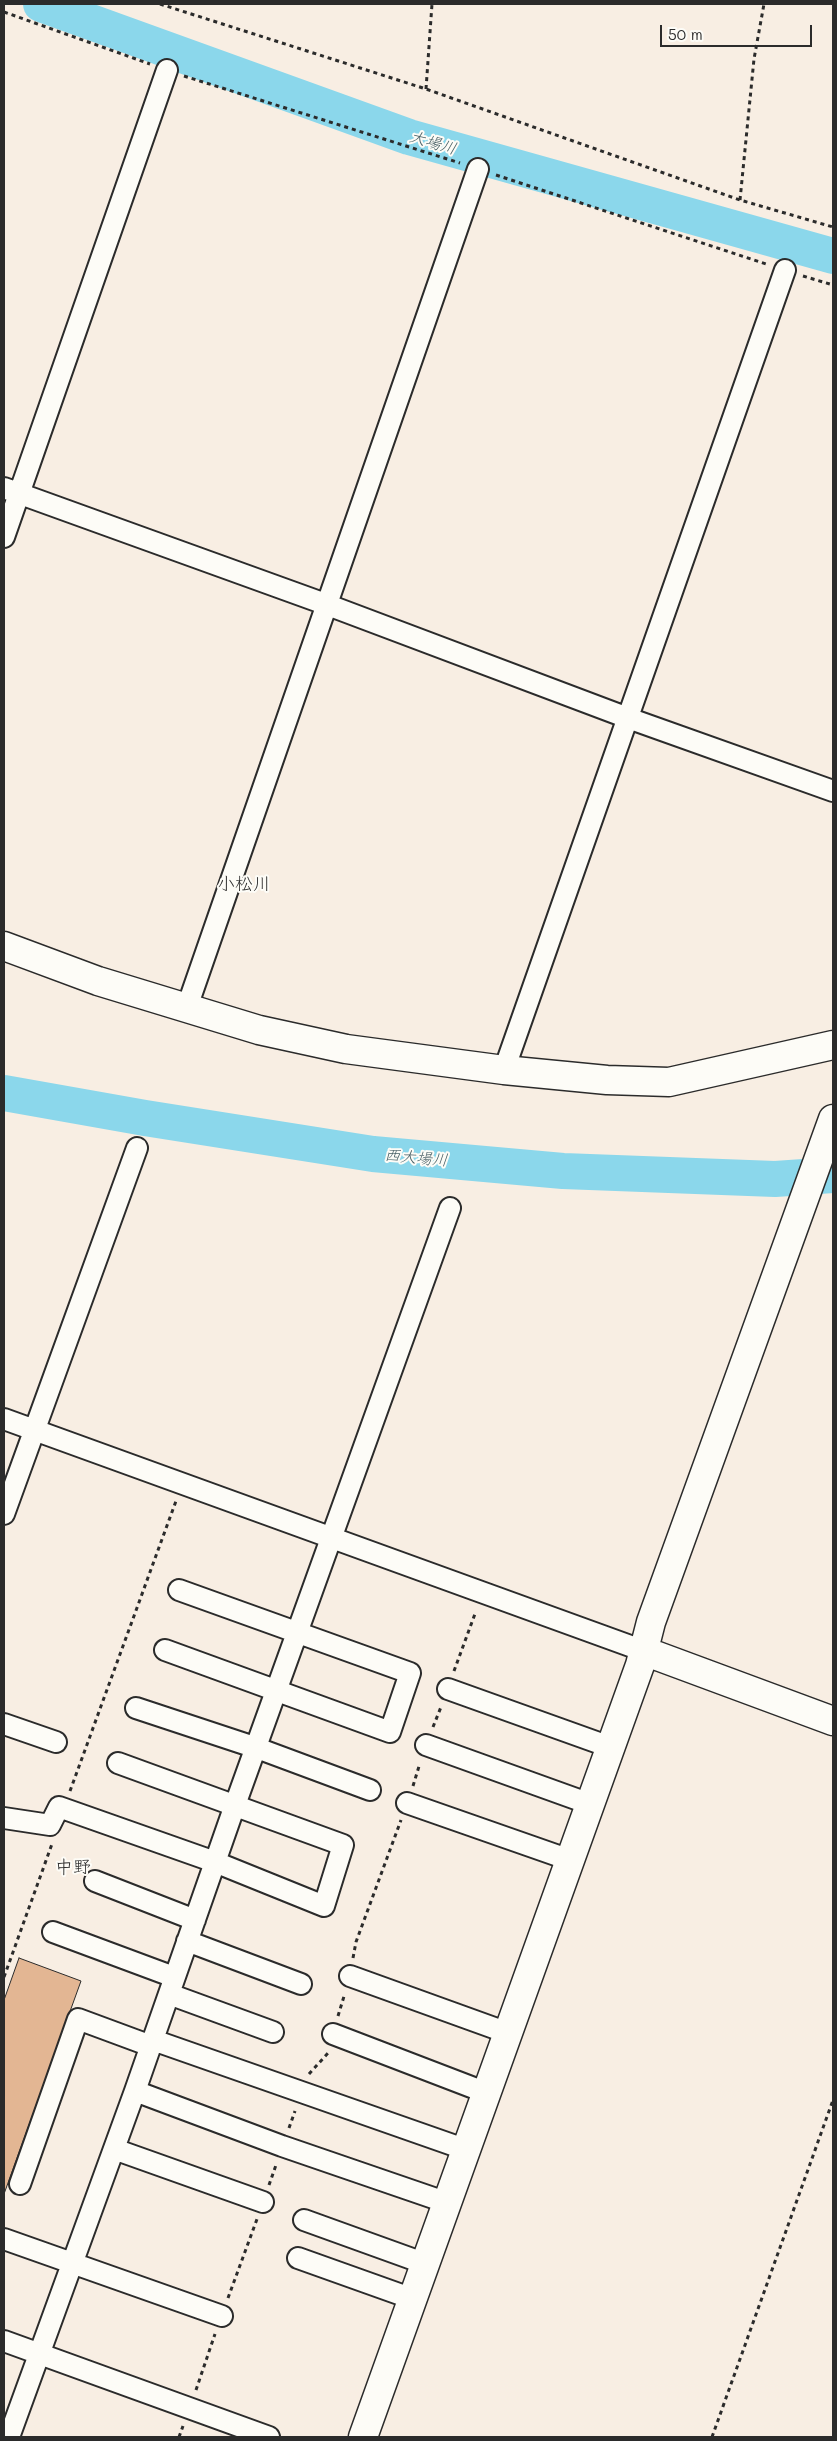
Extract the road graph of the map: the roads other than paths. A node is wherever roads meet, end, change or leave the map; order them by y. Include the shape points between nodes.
1 (167, 70) road end
2 (478, 169) road end
3 (785, 270) road end
4 (11, 491) edge
5 (4, 537) edge
6 (328, 605) junction
7 (628, 718) junction
8 (833, 792) edge
9 (4, 946) edge
10 (186, 1010) junction
11 (833, 1045) edge
12 (504, 1070) junction
13 (833, 1119) edge
14 (137, 1148) dead end
15 (450, 1208) dead end
16 (4, 1419) edge
17 (35, 1430) junction
18 (4, 1514) edge
19 (333, 1537) junction
20 (179, 1590) dead end
21 (298, 1631) junction
22 (165, 1650) dead end
23 (644, 1651) junction
24 (448, 1689) dead end
25 (276, 1691) junction
26 (136, 1708) dead end
27 (833, 1722) edge
28 (4, 1724) edge
29 (56, 1742) dead end
30 (426, 1745) dead end
31 (610, 1747) junction
32 (257, 1748) junction
33 (118, 1763) dead end
34 (370, 1790) dead end
35 (407, 1803) dead end
36 (590, 1804) junction
37 (235, 1806) junction
38 (4, 1818) edge
39 (570, 1860) junction
40 (215, 1862) junction
41 (95, 1881) dead end
42 (195, 1920) junction
43 (53, 1932) dead end
44 (188, 1940) junction
45 (350, 1976) dead end
46 (301, 1984) dead end
47 (171, 1986) junction
48 (273, 2032) dead end
49 (508, 2033) junction
50 (333, 2034) dead end
51 (152, 2043) junction
52 (135, 2091) junction
53 (486, 2093) junction
54 (114, 2149) junction
55 (466, 2150) junction
56 (20, 2184) dead end
57 (263, 2202) dead end
58 (448, 2203) junction
59 (304, 2220) dead end
60 (4, 2239) edge
61 (298, 2258) dead end
62 (72, 2262) junction
63 (426, 2264) junction
64 (414, 2299) junction
65 (222, 2316) dead end
66 (4, 2340) edge
67 (39, 2353) junction
68 (9, 2437) edge
69 (269, 2437) edge
70 (363, 2437) edge

1 - 4 street
2 - 6 street
3 - 7 street
4 - 5 street
4 - 6 street
6 - 7 street
6 - 10 street
7 - 8 street
7 - 12 street
9 - 10 street
10 - 12 street via 346,1049
11 - 12 street via 669,1082 607,1080
13 - 23 street via 651,1622
14 - 17 street
15 - 19 street
16 - 17 street
17 - 18 street
17 - 19 street
19 - 21 street
19 - 23 street
20 - 21 street
21 - 25 street
21 - 25 street via 410,1673 390,1732
22 - 25 street
23 - 27 street
23 - 31 street
24 - 31 street
25 - 32 street
26 - 32 street
28 - 29 street
30 - 36 street
31 - 36 street
32 - 34 street
32 - 37 street
33 - 37 street
35 - 39 street
36 - 39 street
37 - 40 street
37 - 40 street via 343,1845 324,1906
38 - 40 street via 50,1825 59,1806
39 - 49 street
40 - 42 street
41 - 42 street
42 - 44 street
43 - 47 street
44 - 46 street
44 - 47 street
45 - 49 street
47 - 48 street
47 - 51 street
49 - 53 street
50 - 53 street
51 - 52 street
51 - 55 street
51 - 56 street via 78,2019
52 - 54 street
52 - 58 street
53 - 55 street
54 - 57 street
54 - 62 street
55 - 58 street
58 - 63 street
59 - 63 street
60 - 62 street
61 - 64 street
62 - 65 street
62 - 67 street
63 - 64 street
64 - 70 street
66 - 67 street
67 - 68 street
67 - 69 street

